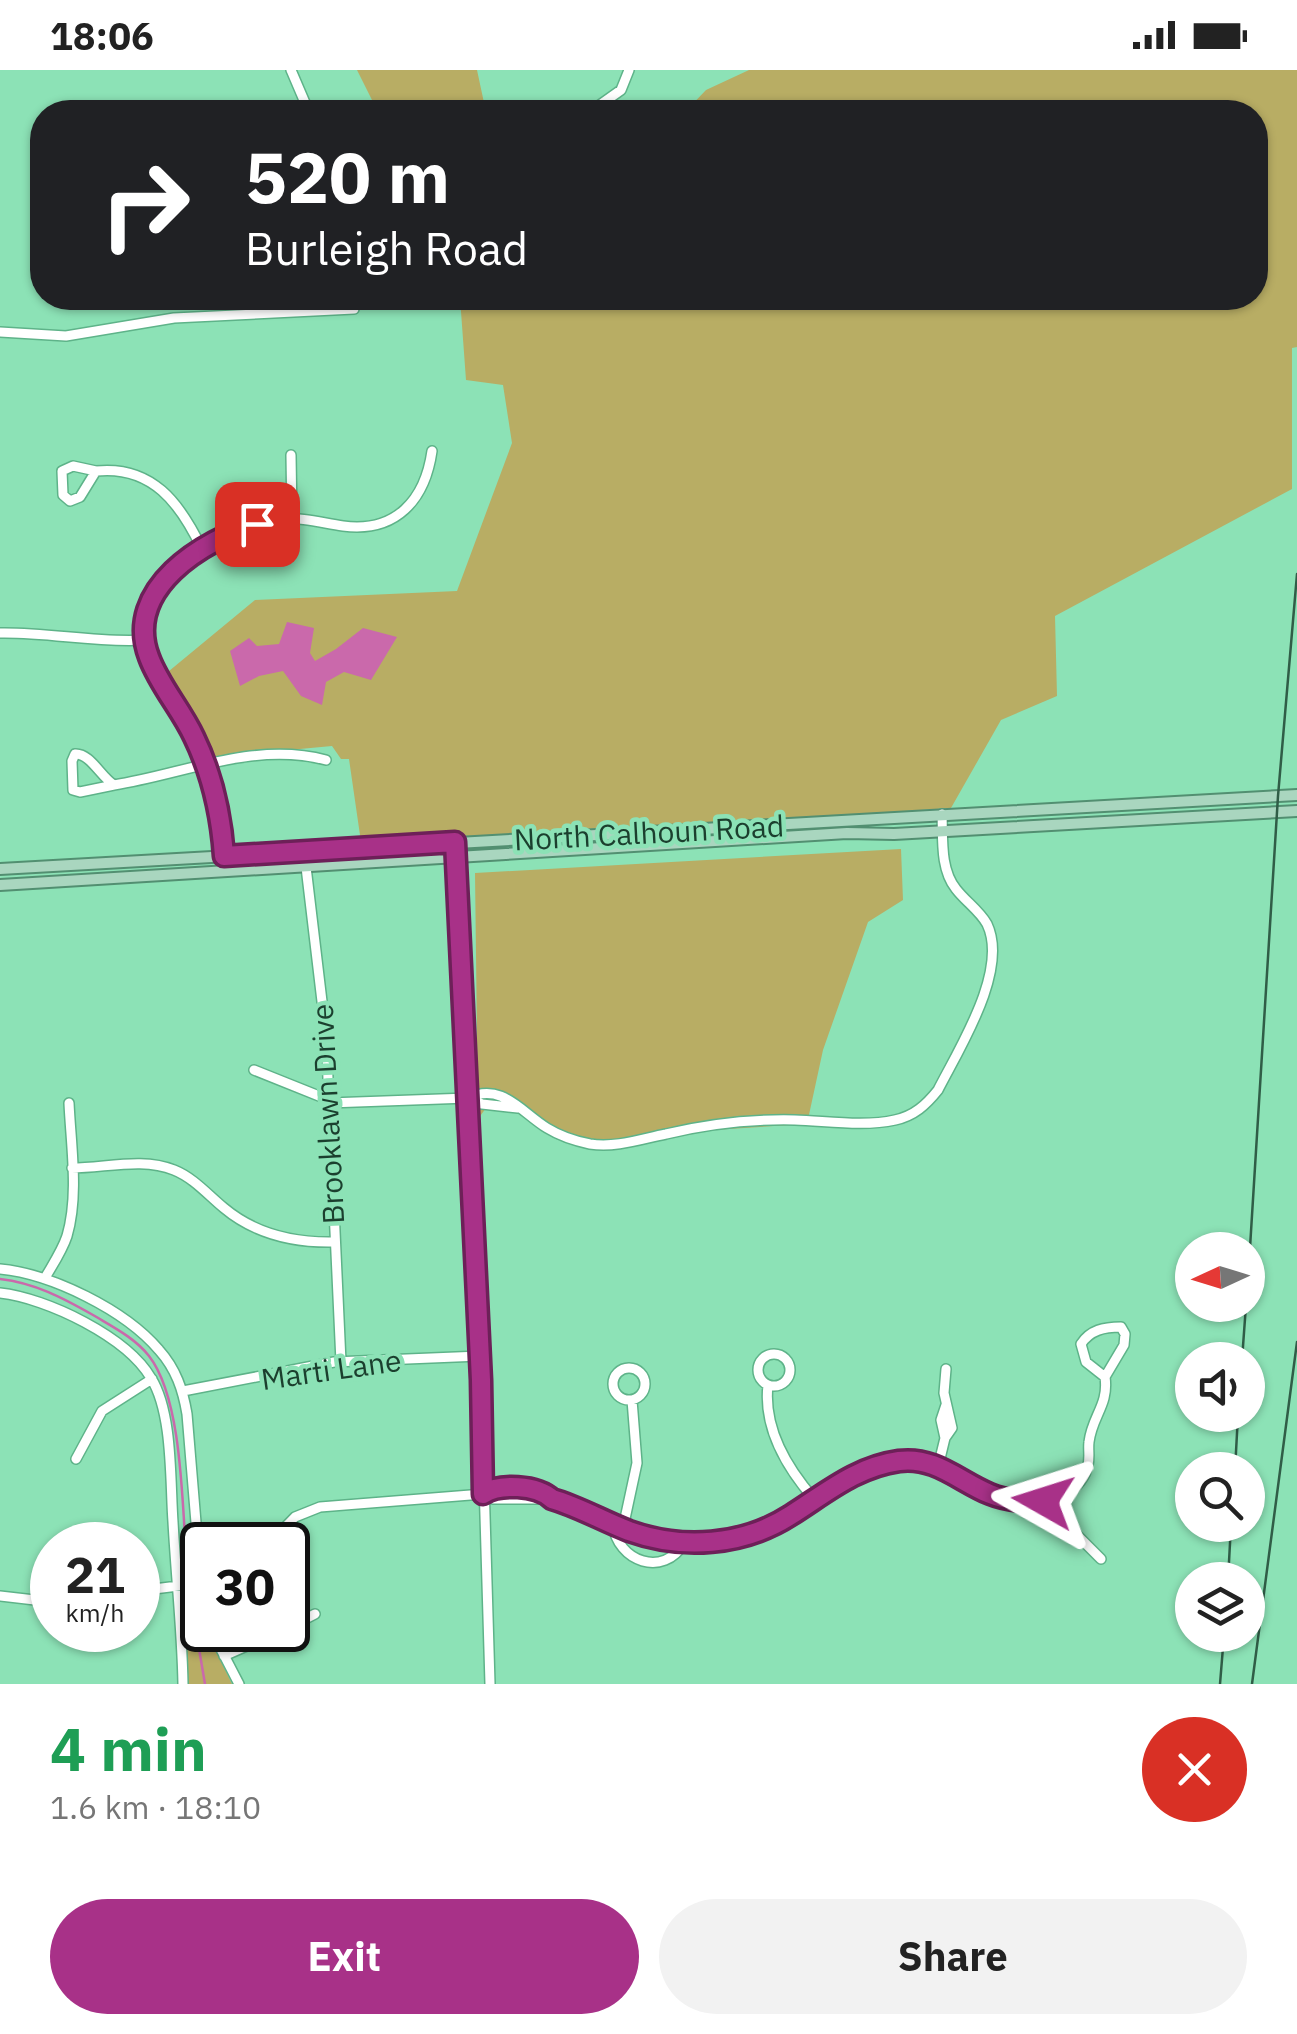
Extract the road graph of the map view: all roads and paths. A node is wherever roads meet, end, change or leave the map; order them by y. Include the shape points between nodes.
1 (292, 70) edge
2 (630, 70) edge
3 (304, 100) edge
4 (606, 100) edge
5 (271, 310) edge
6 (0, 332) edge
7 (432, 452) dead end
8 (290, 456) dead end
9 (96, 471) junction
10 (292, 519) junction
11 (202, 548) junction
12 (0, 633) edge
13 (144, 640) junction
14 (326, 760) dead end
15 (206, 763) junction
16 (114, 786) junction
17 (1297, 795) edge
18 (1297, 811) edge
19 (942, 814) junction
20 (943, 831) junction
21 (455, 842) junction
22 (224, 856) junction
23 (456, 858) junction
24 (306, 867) junction
25 (0, 869) edge
26 (224, 871) junction
27 (0, 885) edge
28 (254, 1070) dead end
29 (468, 1098) junction
30 (329, 1101) junction
31 (69, 1103) dead end
32 (72, 1168) junction
33 (335, 1242) junction
34 (0, 1269) edge
35 (45, 1278) junction
36 (0, 1293) edge
37 (480, 1356) junction
38 (342, 1362) junction
39 (946, 1369) dead end
40 (1106, 1377) junction
41 (152, 1379) junction
42 (768, 1385) dead end
43 (183, 1391) junction
44 (632, 1400) dead end
45 (76, 1459) dead end
46 (938, 1467) junction
47 (483, 1494) junction
48 (814, 1500) junction
49 (1043, 1501) junction
50 (181, 1522) edge
51 (188, 1522) edge
52 (290, 1522) edge
53 (618, 1526) junction
54 (684, 1542) junction
55 (1100, 1559) dead end
56 (0, 1596) edge
57 (30, 1599) edge
58 (315, 1614) dead end
59 (310, 1616) edge
60 (186, 1652) edge
61 (222, 1652) edge
62 (233, 1652) edge
63 (224, 1656) junction
64 (183, 1684) edge
65 (239, 1684) edge
66 (490, 1684) edge

1 - 3 street
2 - 4 street
5 - 6 street via 66,336
7 - 10 street via 417,498 393,518 362,527
8 - 10 street
9 - 9 street via 64,468 65,500 76,500
9 - 11 street via 129,471 158,486
10 - 11 street via 240,529
11 - 13 street via 155,591
12 - 13 street
13 - 15 street
14 - 15 street via 265,755
15 - 16 street
15 - 22 street
16 - 16 street via 83,754 72,757 74,790
17 - 19 main road, North Calhoun Road
18 - 20 main road, North Calhoun Road
19 - 20 street
19 - 21 main road, North Calhoun Road
20 - 23 main road, North Calhoun Road
20 - 29 street via 947,873 985,921 994,958 946,1075 919,1110 883,1122 733,1122 598,1145 558,1134 507,1097 480,1092
21 - 22 main road, North Calhoun Road
21 - 23 street
22 - 25 main road, North Calhoun Road
22 - 26 street
23 - 24 main road, North Calhoun Road
23 - 29 street
24 - 26 main road, North Calhoun Road
24 - 30 street, Brooklawn Drive
26 - 27 main road, North Calhoun Road
28 - 30 street
29 - 30 street
29 - 37 street
30 - 33 street, Brooklawn Drive
31 - 32 street
32 - 33 street via 173,1169 263,1232
32 - 35 street via 68,1232
33 - 38 street, Brooklawn Drive
34 - 35 street
35 - 43 street via 147,1338
36 - 41 street via 37,1301 93,1329 132,1354
37 - 38 street, Marti Lane
37 - 47 street
38 - 43 street, Marti Lane
39 - 46 street via 952,1428
40 - 40 street via 1086,1362 1081,1344 1098,1330 1121,1328 1124,1345
40 - 49 street via 1108,1396 1088,1440 1083,1478 1062,1497
41 - 45 street via 102,1411
41 - 50 street
42 - 48 street via 779,1446
43 - 51 street
44 - 53 street via 637,1463
46 - 48 street via 915,1461 883,1465
46 - 49 street via 999,1498
47 - 52 street via 320,1507
47 - 53 street via 516,1488 545,1493
47 - 66 street
48 - 54 street via 750,1534
49 - 55 street
53 - 54 street
53 - 54 street via 620,1548 650,1563 670,1558
56 - 57 street
58 - 59 street
60 - 64 street
61 - 63 street
62 - 63 street
63 - 65 street

